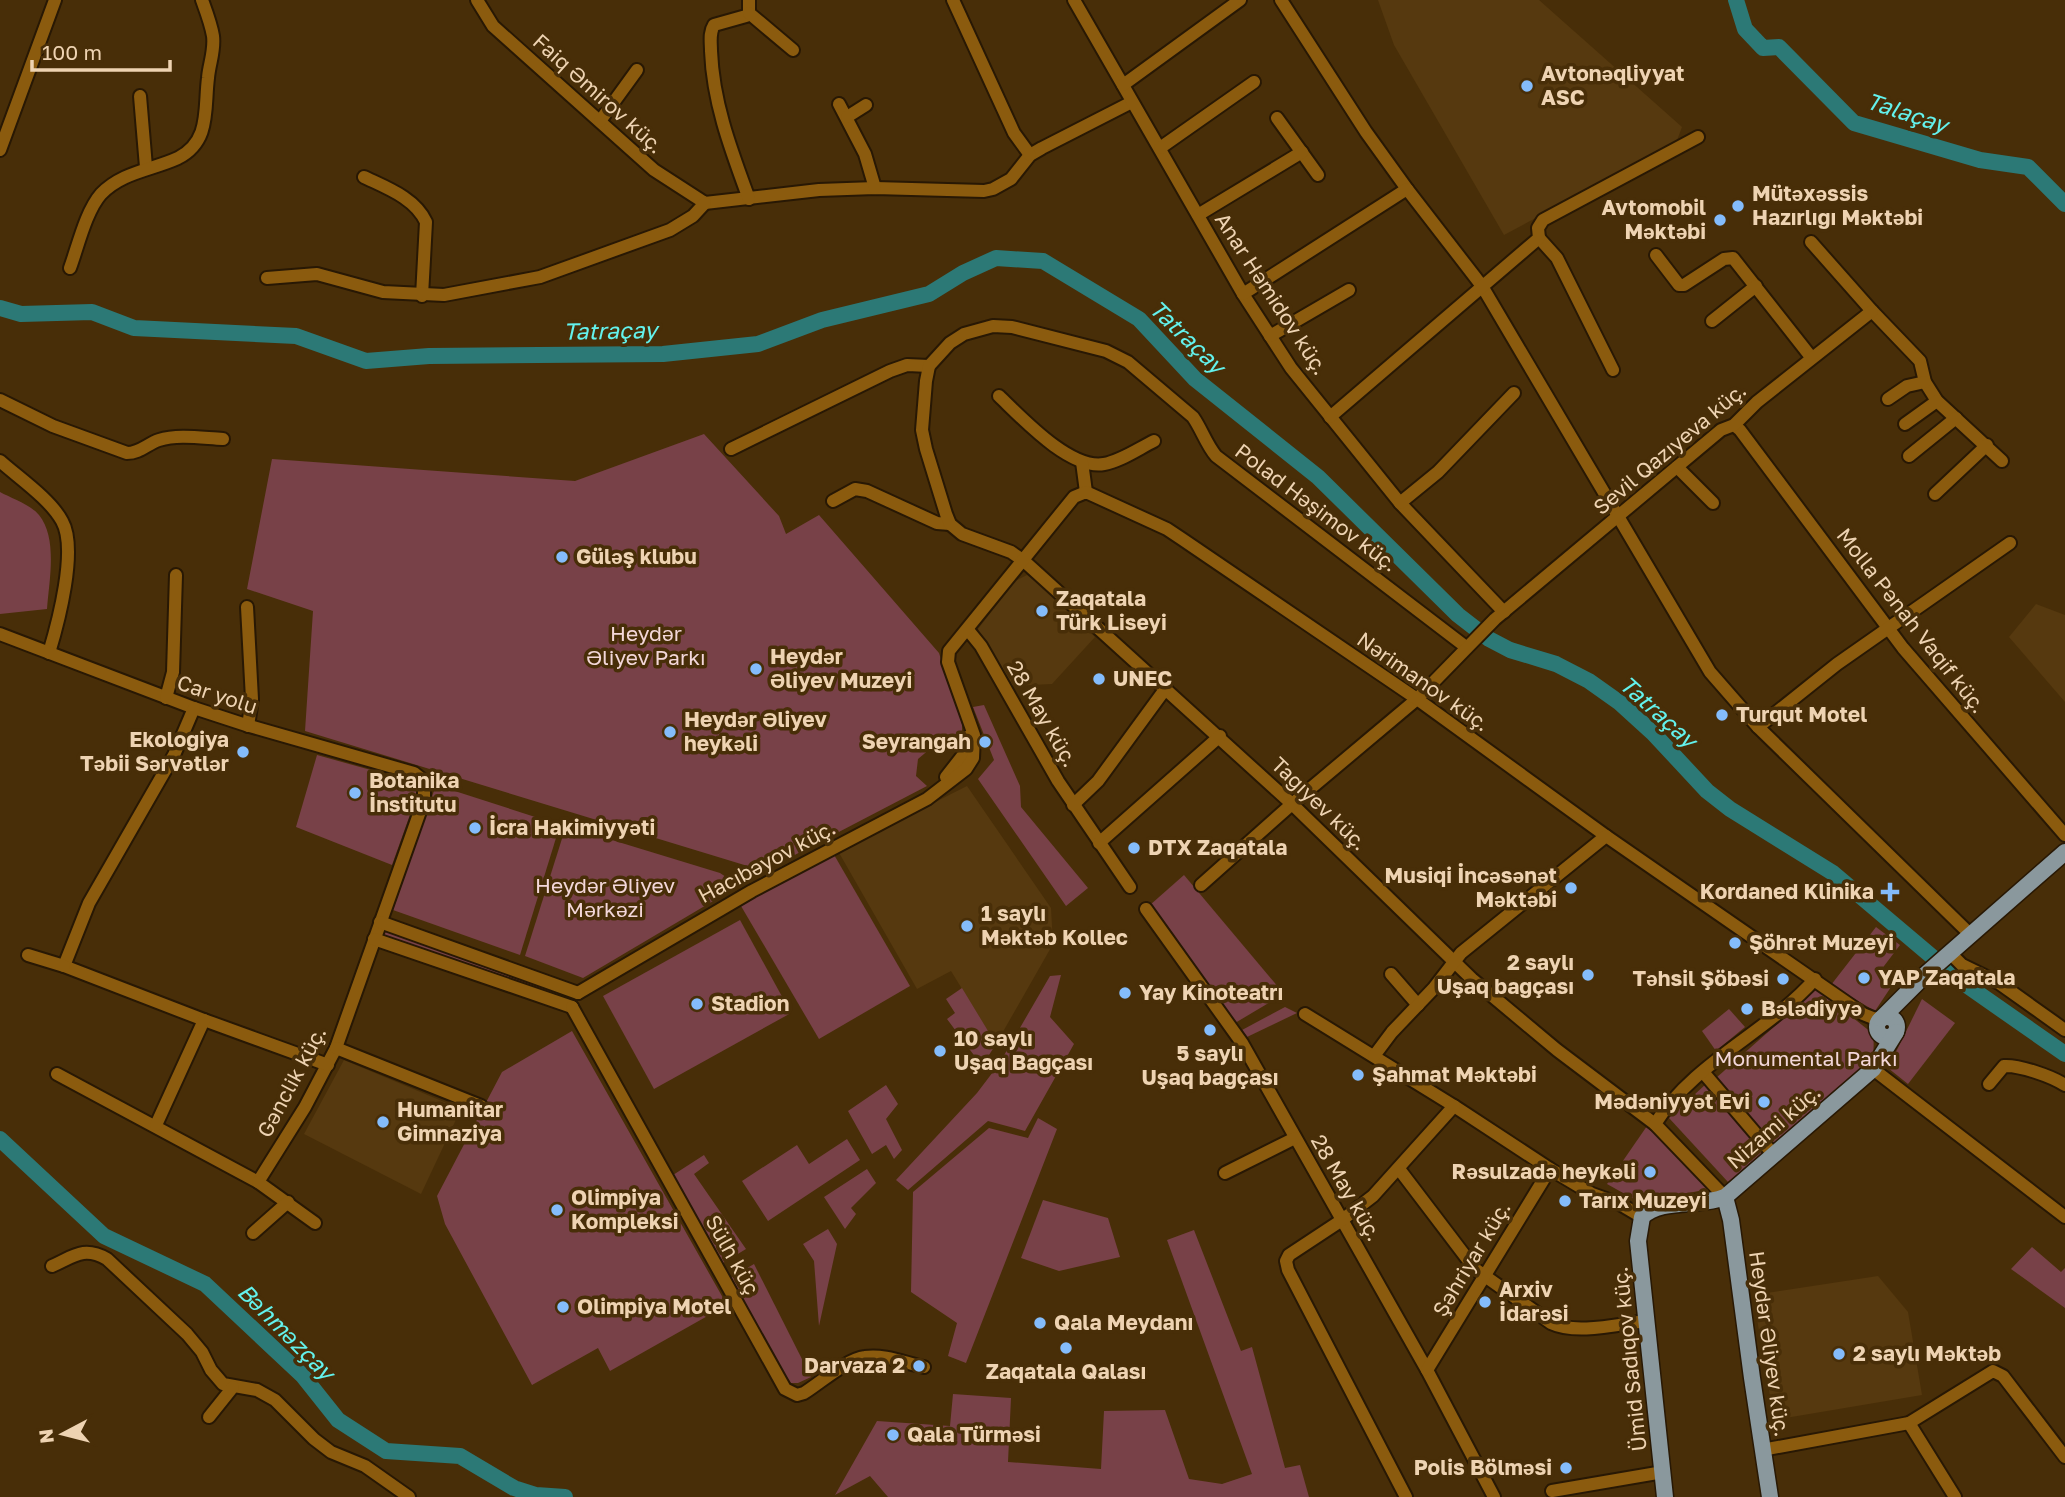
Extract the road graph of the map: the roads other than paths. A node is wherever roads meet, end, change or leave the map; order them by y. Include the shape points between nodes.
1 (55, 0) edge
2 (202, 0) edge
3 (477, 0) edge
4 (953, 0) edge
5 (1074, 0) edge
6 (1240, 0) edge
7 (1281, 0) edge
8 (749, 7) edge
9 (793, 50) dead end
10 (637, 70) dead end
11 (1254, 82) dead end
12 (1123, 85) junction
13 (140, 96) dead end
14 (1132, 102) junction
15 (839, 104) dead end
16 (866, 105) dead end
17 (847, 117) junction
18 (1278, 118) dead end
19 (600, 121) junction
20 (1698, 137) dead end
21 (1160, 148) junction
22 (0, 150) edge
23 (1302, 152) junction
24 (1030, 155) junction
25 (146, 167) junction
26 (1318, 176) dead end
27 (364, 177) dead end
28 (875, 188) junction
29 (1407, 189) junction
30 (749, 199) junction
31 (705, 203) junction
32 (1198, 215) junction
33 (1539, 238) junction
34 (1811, 242) dead end
35 (1656, 255) dead end
36 (70, 268) dead end
37 (267, 278) dead end
38 (1482, 286) junction
39 (1756, 286) junction
40 (1349, 290) dead end
41 (1243, 294) junction
42 (422, 296) junction
43 (1872, 311) junction
44 (1712, 321) dead end
45 (1270, 337) junction
46 (1811, 357) junction
47 (929, 366) junction
48 (1613, 370) dead end
49 (1925, 382) junction
50 (1514, 393) dead end
51 (999, 396) dead end
52 (1888, 399) dead end
53 (0, 400) edge
54 (1937, 401) junction
55 (1330, 417) junction
56 (1956, 418) junction
57 (1905, 424) dead end
58 (1734, 425) junction
59 (223, 439) dead end
60 (1154, 441) dead end
61 (1987, 445) junction
62 (731, 449) dead end
63 (1909, 456) dead end
64 (0, 461) edge
65 (2002, 461) dead end
66 (1082, 462) junction
67 (1677, 467) junction
68 (1086, 492) junction
69 (1935, 494) dead end
70 (833, 501) dead end
71 (1400, 503) junction
72 (1713, 503) dead end
73 (1619, 516) junction
74 (950, 524) junction
75 (2010, 543) dead end
76 (1024, 561) junction
77 (176, 575) dead end
78 (247, 607) dead end
79 (1499, 615) junction
80 (1888, 628) junction
81 (968, 630) junction
82 (0, 634) edge
83 (1468, 645) junction
84 (49, 653) junction
85 (1166, 688) junction
86 (166, 698) junction
87 (1417, 699) junction
88 (194, 708) junction
89 (248, 726) junction
90 (1758, 727) junction
91 (1220, 736) junction
92 (424, 781) joint
93 (1292, 804) junction
94 (1073, 805) junction
95 (2065, 835) edge
96 (1606, 836) junction
97 (1099, 843) junction
98 (2065, 852) edge
99 (1201, 885) dead end
100 (1130, 887) dead end
101 (1146, 909) dead end
102 (380, 922) junction
103 (1971, 935) junction
104 (374, 939) junction
105 (1950, 953) junction
106 (28, 956) dead end
107 (1453, 962) junction
108 (64, 966) junction
109 (1391, 974) dead end
110 (1815, 979) junction
111 (1918, 982) junction
112 (578, 993) junction
113 (1418, 1005) junction
114 (572, 1007) junction
115 (1305, 1014) dead end
116 (204, 1020) junction
117 (1880, 1025) junction
118 (2065, 1030) edge
119 (1897, 1031) junction
120 (336, 1048) junction
121 (1374, 1056) junction
122 (1876, 1064) junction
123 (328, 1065) junction
124 (1703, 1072) junction
125 (57, 1074) dead end
126 (1989, 1084) dead end
127 (2065, 1084) edge
128 (481, 1105) dead end
129 (1454, 1107) junction
130 (1655, 1124) junction
131 (156, 1125) junction
132 (1295, 1138) junction
133 (1773, 1154) junction
134 (1399, 1169) junction
135 (1550, 1169) junction
136 (1225, 1173) dead end
137 (258, 1182) junction
138 (1725, 1197) junction
139 (288, 1202) junction
140 (1642, 1217) junction
141 (2065, 1217) edge
142 (1342, 1220) junction
143 (315, 1223) dead end
144 (253, 1233) dead end
145 (52, 1266) dead end
146 (1484, 1277) junction
147 (1647, 1321) junction
148 (924, 1367) dead end
149 (1427, 1370) junction
150 (233, 1387) junction
151 (209, 1417) dead end
152 (1909, 1423) junction
153 (1762, 1450) junction
154 (2065, 1457) edge
155 (1662, 1472) junction
156 (1552, 1491) dead end
157 (409, 1497) edge
158 (1406, 1497) edge
159 (1494, 1497) edge
160 (1665, 1497) edge
161 (1770, 1497) edge
162 (1955, 1497) edge

1 - 22 street
2 - 25 street via 213,41 204,129 186,153
3 - 19 street, Faiq Əmirov küç. via 493,26
4 - 24 street via 1014,133
5 - 12 street, Anar Həmidov küç.
6 - 12 street
7 - 29 street
8 - 9 street
8 - 30 street via 747,16 715,25 710,32 716,96
10 - 19 street
11 - 21 street
12 - 14 street, Anar Həmidov küç.
13 - 25 street
14 - 21 street, Anar Həmidov küç.
14 - 24 street
15 - 17 street
16 - 17 street
17 - 28 street
18 - 23 street
19 - 31 street, Faiq Əmirov küç. via 654,170
20 - 33 street via 1543,220
21 - 32 street, Anar Həmidov küç.
23 - 26 street
23 - 32 street
24 - 28 street via 1011,179 993,189
25 - 36 street via 119,180 94,203
27 - 42 street via 399,194 426,222
28 - 30 street
29 - 38 street
29 - 41 street
30 - 31 street
31 - 42 street via 670,230 540,277
32 - 41 street, Anar Həmidov küç.
33 - 38 street
33 - 48 street via 1569,279
34 - 43 street
35 - 39 street via 1679,285 1729,257
37 - 42 street via 317,274 383,292
38 - 55 street
38 - 73 street
39 - 44 street
39 - 46 street
40 - 45 street
41 - 45 street, Anar Həmidov küç.
43 - 46 street, Sevil Qazıyeva küç.
43 - 49 street via 1920,361
45 - 55 street, Anar Həmidov küç.
46 - 58 street, Sevil Qazıyeva küç.
47 - 62 street via 908,365 890,371
47 - 74 street via 922,430
47 - 83 street, Polad Həşimov küç. via 964,334 993,326 1118,356 1193,417 1216,456
49 - 52 street via 1907,386
49 - 54 street
50 - 71 street via 1438,472
51 - 66 street via 1041,435
53 - 59 street via 52,426 127,453 158,440
54 - 56 street
54 - 57 street
55 - 71 street, Anar Həmidov küç.
56 - 61 street
56 - 63 street
58 - 67 street, Sevil Qazıyeva küç. via 1721,430
58 - 80 street, Molla Pənah Vaqif küç.
60 - 66 street via 1104,464
61 - 65 street
61 - 69 street
64 - 84 street via 63,523 66,578
66 - 68 street
67 - 72 street
67 - 73 street, Sevil Qazıyeva küç.
68 - 76 street via 1074,497
68 - 87 street, Nərimanov küç. via 1167,529
70 - 74 street via 847,491 867,491 937,523
71 - 79 street, Anar Həmidov küç.
73 - 79 street, Sevil Qazıyeva küç.
73 - 90 street via 1699,655
74 - 76 street via 962,534
75 - 80 street
76 - 81 street
76 - 85 street, Tağıyev küç.
77 - 86 street via 173,672
78 - 89 street via 252,699
79 - 83 street, Sevil Qazıyeva küç.
80 - 90 street
80 - 95 street, Molla Pənah Vaqif küç.
81 - 94 street, 28 May küç.
81 - 112 street, Hacıbəyov küç. via 948,656 974,741 973,758 966,769 928,799 752,891
82 - 84 street, Car yolu
83 - 87 street
84 - 86 street, Car yolu
85 - 91 street, Tağıyev küç.
85 - 94 street via 1098,780
86 - 88 street, Car yolu
87 - 93 street
87 - 96 street, Nərimanov küç.
88 - 89 street, Car yolu
88 - 108 street via 174,755 89,903
89 - 92 street, Car yolu via 414,773
90 - 103 street
91 - 93 street, Tağıyev küç.
91 - 97 street
92 - 102 street, Gənclik küç. via 424,800
93 - 99 street
93 - 107 street, Tağıyev küç.
94 - 97 street, 28 May küç.
96 - 107 street
96 - 110 street, Nərimanov küç.
97 - 100 street, 28 May küç.
98 - 103 main road
101 - 132 street, 28 May küç. via 1238,1037
102 - 104 street, Gənclik küç.
102 - 112 street
103 - 105 main road
104 - 114 street
104 - 120 street, Gənclik küç.
105 - 111 main road
105 - 118 street
106 - 108 street
107 - 113 street
107 - 130 street, Tağıyev küç. via 1557,1050
108 - 116 street
109 - 113 street
110 - 117 street, Nərimanov küç.
110 - 124 street
111 - 117 main road
111 - 119 main road, Nizami küç.
112 - 114 street
113 - 121 street
114 - 148 street, Sülh küç via 785,1389 804,1393 866,1356
115 - 121 street
116 - 123 street
116 - 131 street
117 - 119 main road via 1886,1037
117 - 122 main road
119 - 122 main road, Nizami küç.
120 - 123 street, Gənclik küç.
120 - 128 street
121 - 129 street
122 - 133 main road, Nizami küç.
122 - 141 street
123 - 137 street, Gənclik küç.
124 - 130 street via 1676,1094
124 - 133 street
125 - 131 street
126 - 127 street via 2010,1065
129 - 134 street
129 - 135 street
130 - 138 street, Tağıyev küç.
131 - 137 street
132 - 136 street
132 - 142 street, 28 May küç.
133 - 138 main road, Nizami küç.
134 - 142 street
134 - 146 street
135 - 140 street
135 - 146 street, Şəhriyar küç.
137 - 139 street
138 - 140 main road via 1653,1209
138 - 153 main road, Heydər Əliyev küç.
139 - 143 street
139 - 144 street
140 - 147 main road, Ümid Sadıqov küç. via 1638,1241
142 - 149 street, 28 May küç.
142 - 158 street via 1289,1255 1288,1270
145 - 150 street via 83,1252 107,1259 187,1334 223,1384
146 - 147 street via 1561,1328
146 - 149 street, Şəhriyar küç.
147 - 155 main road, Ümid Sadıqov küç.
149 - 159 street, 28 May küç.
150 - 151 street
150 - 157 street via 257,1390 275,1399 331,1452 365,1466
152 - 153 street
152 - 154 street via 1989,1373 1998,1372
152 - 162 street
153 - 161 main road, Heydər Əliyev küç.
155 - 156 street
155 - 160 main road, Ümid Sadıqov küç.

